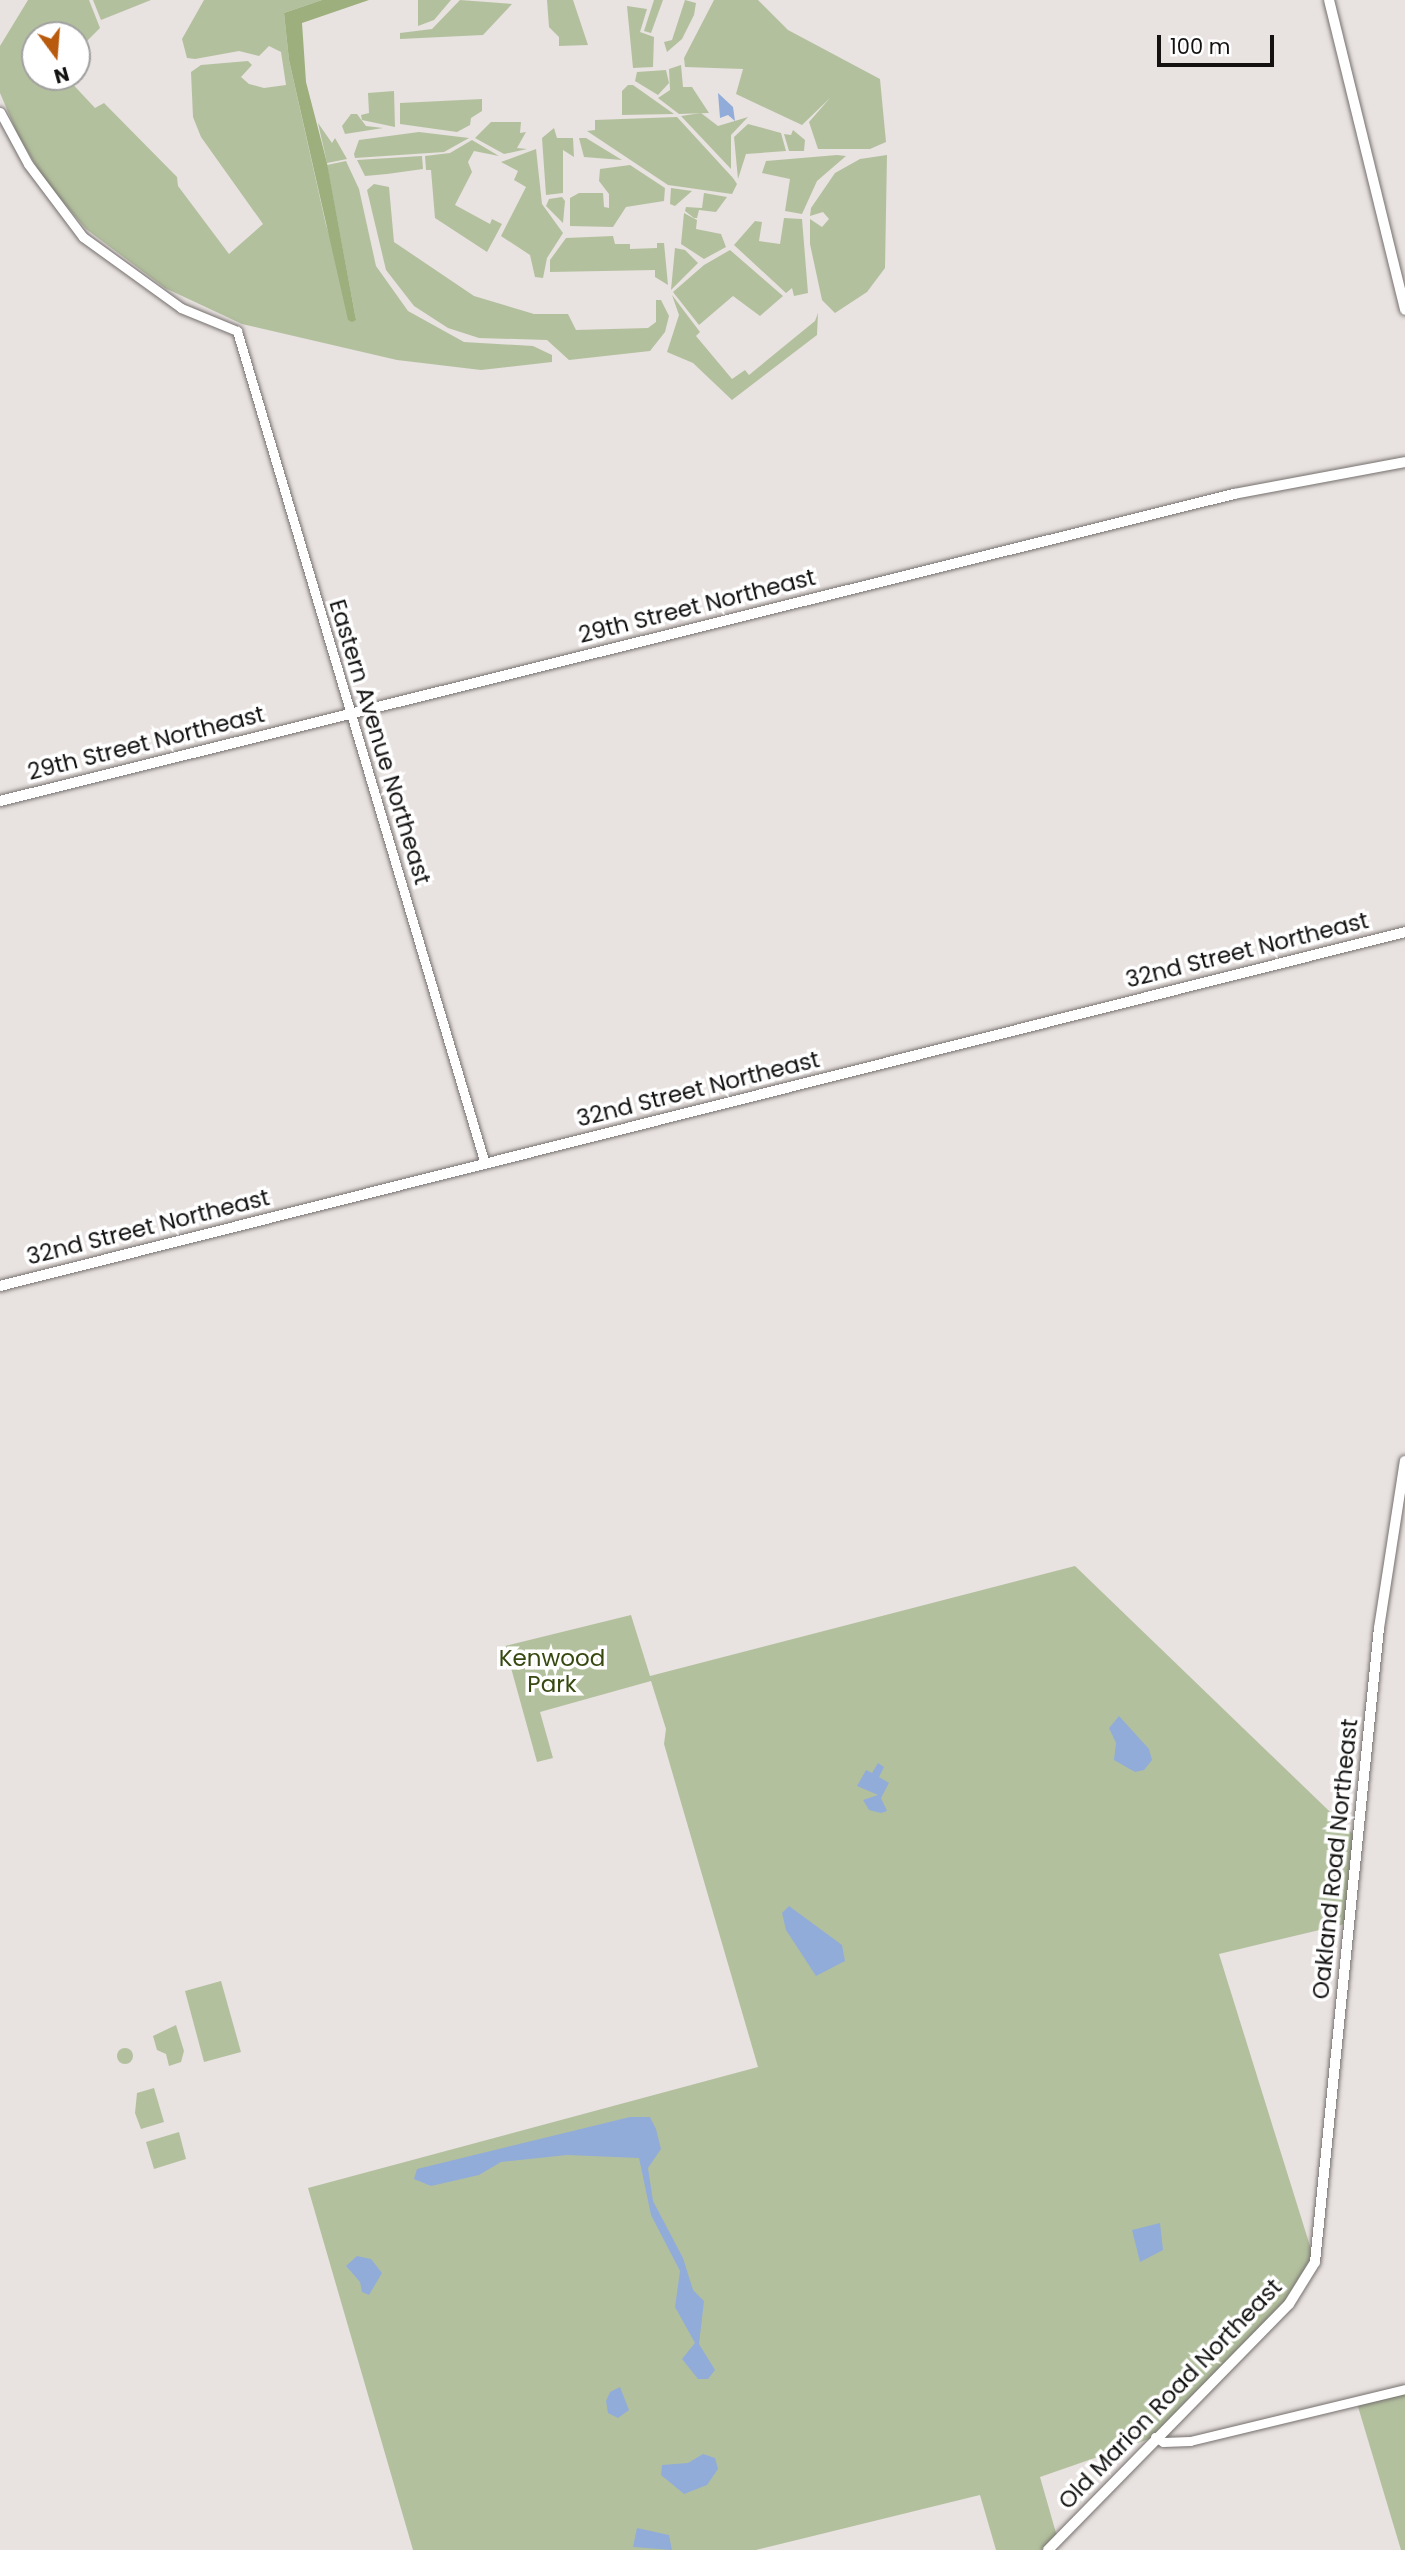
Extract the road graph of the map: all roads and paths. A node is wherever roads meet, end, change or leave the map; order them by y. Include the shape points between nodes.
1 (1329, 0) edge
2 (0, 112) edge
3 (1405, 310) edge
4 (1405, 462) edge
5 (350, 715) junction
6 (0, 801) edge
7 (1405, 932) edge
8 (485, 1164) junction
9 (0, 1286) edge
10 (1405, 1461) edge
11 (1315, 2262) joint
12 (1405, 2389) edge
13 (1155, 2437) junction
14 (1048, 2550) edge

1 - 3 main road
2 - 5 street, Eastern Avenue Northeast via 27,164 83,237 181,308 237,331
4 - 5 main road, 29th Street Northeast via 1348,476 1254,489
5 - 6 main road, 29th Street Northeast
5 - 8 street, Eastern Avenue Northeast
7 - 8 main road, 32nd Street Northeast
8 - 9 main road, 32nd Street Northeast
10 - 11 main road, Oakland Road Northeast via 1379,1628
11 - 13 main road, Old Marion Road Northeast via 1289,2304
12 - 13 street via 1190,2441 1163,2442
13 - 14 main road, Old Marion Road Northeast

